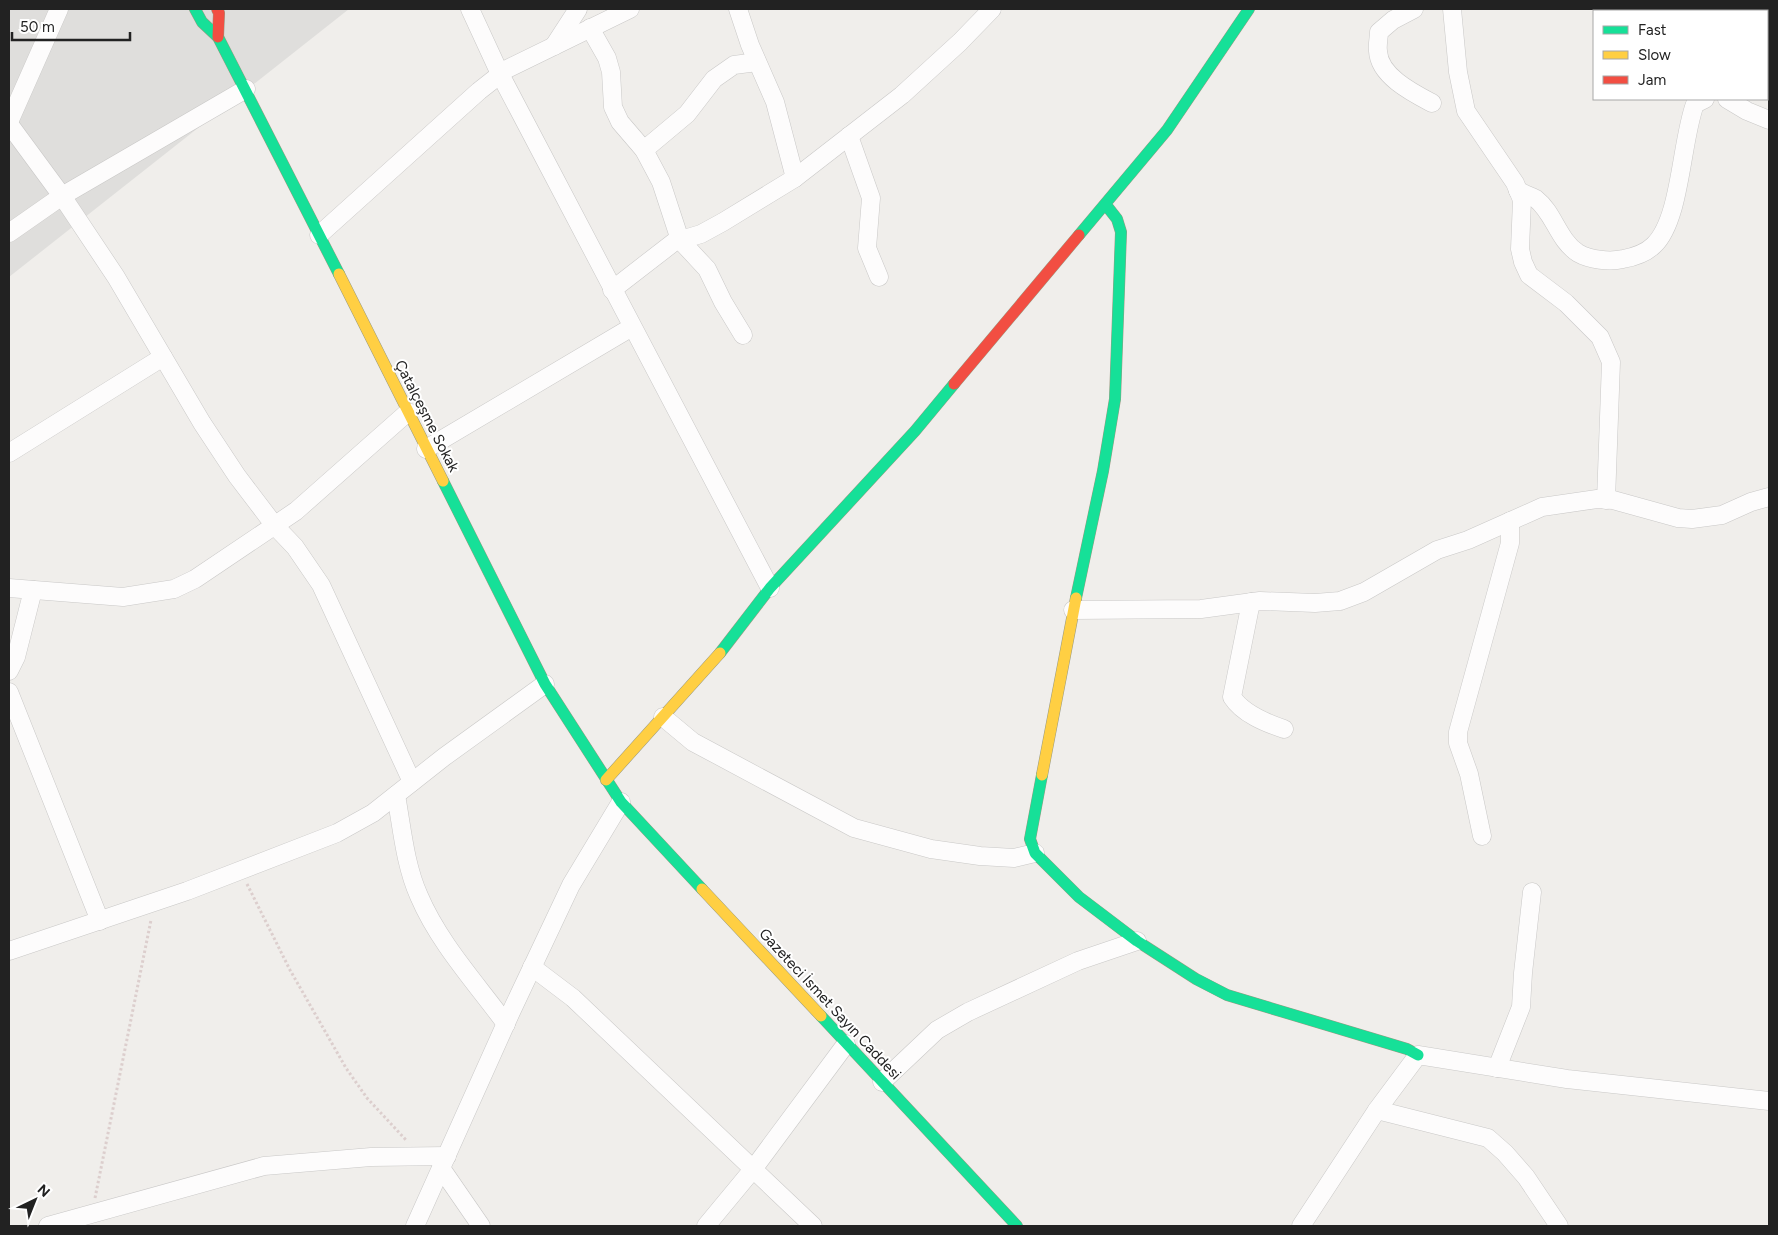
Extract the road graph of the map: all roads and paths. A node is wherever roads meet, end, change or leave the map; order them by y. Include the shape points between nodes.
1 (59, 9) edge
2 (195, 9) edge
3 (217, 9) edge
4 (470, 9) edge
5 (578, 9) edge
6 (630, 9) edge
7 (738, 9) edge
8 (992, 9) edge
9 (1249, 9) edge
10 (1414, 9) edge
11 (1452, 9) edge
12 (590, 28) junction
13 (218, 37) junction
14 (554, 46) junction
15 (757, 62) junction
16 (500, 74) junction
17 (246, 89) junction
18 (1703, 100) edge
19 (1729, 100) edge
20 (1432, 103) dead end
21 (1769, 120) edge
22 (9, 123) edge
23 (849, 136) junction
24 (644, 150) junction
25 (795, 178) junction
26 (1518, 191) junction
27 (62, 196) junction
28 (1106, 205) junction
29 (9, 233) edge
30 (318, 234) junction
31 (680, 240) junction
32 (879, 277) dead end
33 (612, 290) junction
34 (632, 327) junction
35 (743, 335) dead end
36 (163, 357) junction
37 (408, 412) junction
38 (426, 449) junction
39 (9, 454) edge
40 (1769, 498) edge
41 (1606, 500) junction
42 (1510, 521) junction
43 (275, 526) junction
44 (9, 588) edge
45 (770, 588) junction
46 (33, 590) junction
47 (1250, 602) junction
48 (1073, 610) junction
49 (9, 671) edge
50 (545, 684) junction
51 (9, 692) edge
52 (663, 718) junction
53 (1284, 729) dead end
54 (606, 780) junction
55 (412, 782) junction
56 (396, 795) junction
57 (621, 802) junction
58 (1482, 836) dead end
59 (1035, 853) junction
60 (240, 870) junction
61 (1532, 892) dead end
62 (154, 902) junction
63 (100, 921) junction
64 (1137, 941) junction
65 (9, 951) edge
66 (532, 966) junction
67 (506, 1024) junction
68 (846, 1044) junction
69 (1418, 1055) junction
70 (1497, 1068) junction
71 (882, 1082) junction
72 (1769, 1101) edge
73 (1377, 1110) junction
74 (415, 1156) junction
75 (444, 1162) junction
76 (754, 1168) junction
77 (92, 1214) junction
78 (1306, 1224) edge
79 (48, 1226) edge
80 (415, 1226) edge
81 (481, 1226) edge
82 (706, 1226) edge
83 (813, 1226) edge
84 (1018, 1226) edge
85 (1559, 1226) edge

1 - 22 street
2 - 13 street via 202,22
3 - 13 street
4 - 16 street
5 - 14 street
6 - 12 street
7 - 15 street
8 - 23 street via 902,95
9 - 28 street via 1166,130
10 - 20 street via 1379,32 1378,53 1390,76 1413,94
11 - 26 street via 1458,72 1466,111
12 - 14 street
12 - 24 street via 607,58 613,107 620,122
13 - 17 street, Çatalçeşme Sokak
14 - 16 street
15 - 24 street via 734,65 714,79 687,114
15 - 25 street via 775,102
16 - 30 street
16 - 33 street
17 - 27 street
17 - 30 street, Çatalçeşme Sokak
18 - 26 street via 1695,104 1688,124 1678,187 1665,230 1654,246 1637,256 1600,260 1579,253 1563,239 1536,200
19 - 21 street
22 - 27 street
23 - 25 street
23 - 32 street via 871,198 867,248
24 - 31 street via 660,182
25 - 31 street via 701,234
26 - 41 street via 1522,200 1520,249 1529,275 1566,303 1594,330 1611,362
27 - 29 street
27 - 36 street via 116,277
28 - 45 street via 915,431
28 - 48 street via 1121,232 1115,400
30 - 37 street, Çatalçeşme Sokak
31 - 33 street via 648,260
31 - 35 street via 707,269
33 - 34 street
34 - 38 street
34 - 45 street
36 - 39 street
36 - 43 street via 237,476
37 - 38 street, Çatalçeşme Sokak
37 - 43 street
38 - 50 street, Çatalçeşme Sokak
40 - 41 street via 1722,515 1692,519
41 - 42 street via 1542,507
42 - 47 street via 1437,550 1364,592 1340,601
42 - 58 street via 1508,550 1458,732
43 - 46 street via 174,590 123,597
43 - 55 street via 295,547 321,585
44 - 46 street
45 - 52 street via 707,670
46 - 49 street via 16,657
47 - 48 street via 1201,609
47 - 53 street via 1232,697 1238,706
48 - 59 street via 1030,839
50 - 54 street, Çatalçeşme Sokak
50 - 55 street
51 - 63 street
52 - 54 street
52 - 59 street via 693,742 854,828 930,849 980,856 1014,858
54 - 57 street, Çatalçeşme Sokak
55 - 56 street
56 - 60 street via 373,813 337,833
56 - 67 street via 418,896 453,953
57 - 66 street via 571,885
57 - 68 street, Gazeteci İsmet Sayın Caddesi
59 - 64 street via 1079,897
60 - 62 street
60 - 74 path via 290,970 346,1068 368,1098 404,1136
61 - 70 street via 1521,1008
62 - 63 street
62 - 77 path
63 - 65 street
64 - 69 street via 1227,995
64 - 71 street via 1078,960 968,1012 937,1030
66 - 67 street
66 - 76 street via 573,998
67 - 75 street
68 - 71 street, Gazeteci İsmet Sayın Caddesi
68 - 76 street
69 - 70 street
69 - 73 street
70 - 72 street
71 - 84 street, Gazeteci İsmet Sayın Caddesi
73 - 78 street
73 - 85 street via 1488,1138 1526,1177
74 - 75 street
74 - 77 street via 371,1156 264,1166
75 - 80 street
75 - 81 street
76 - 82 street
76 - 83 street
77 - 79 street

